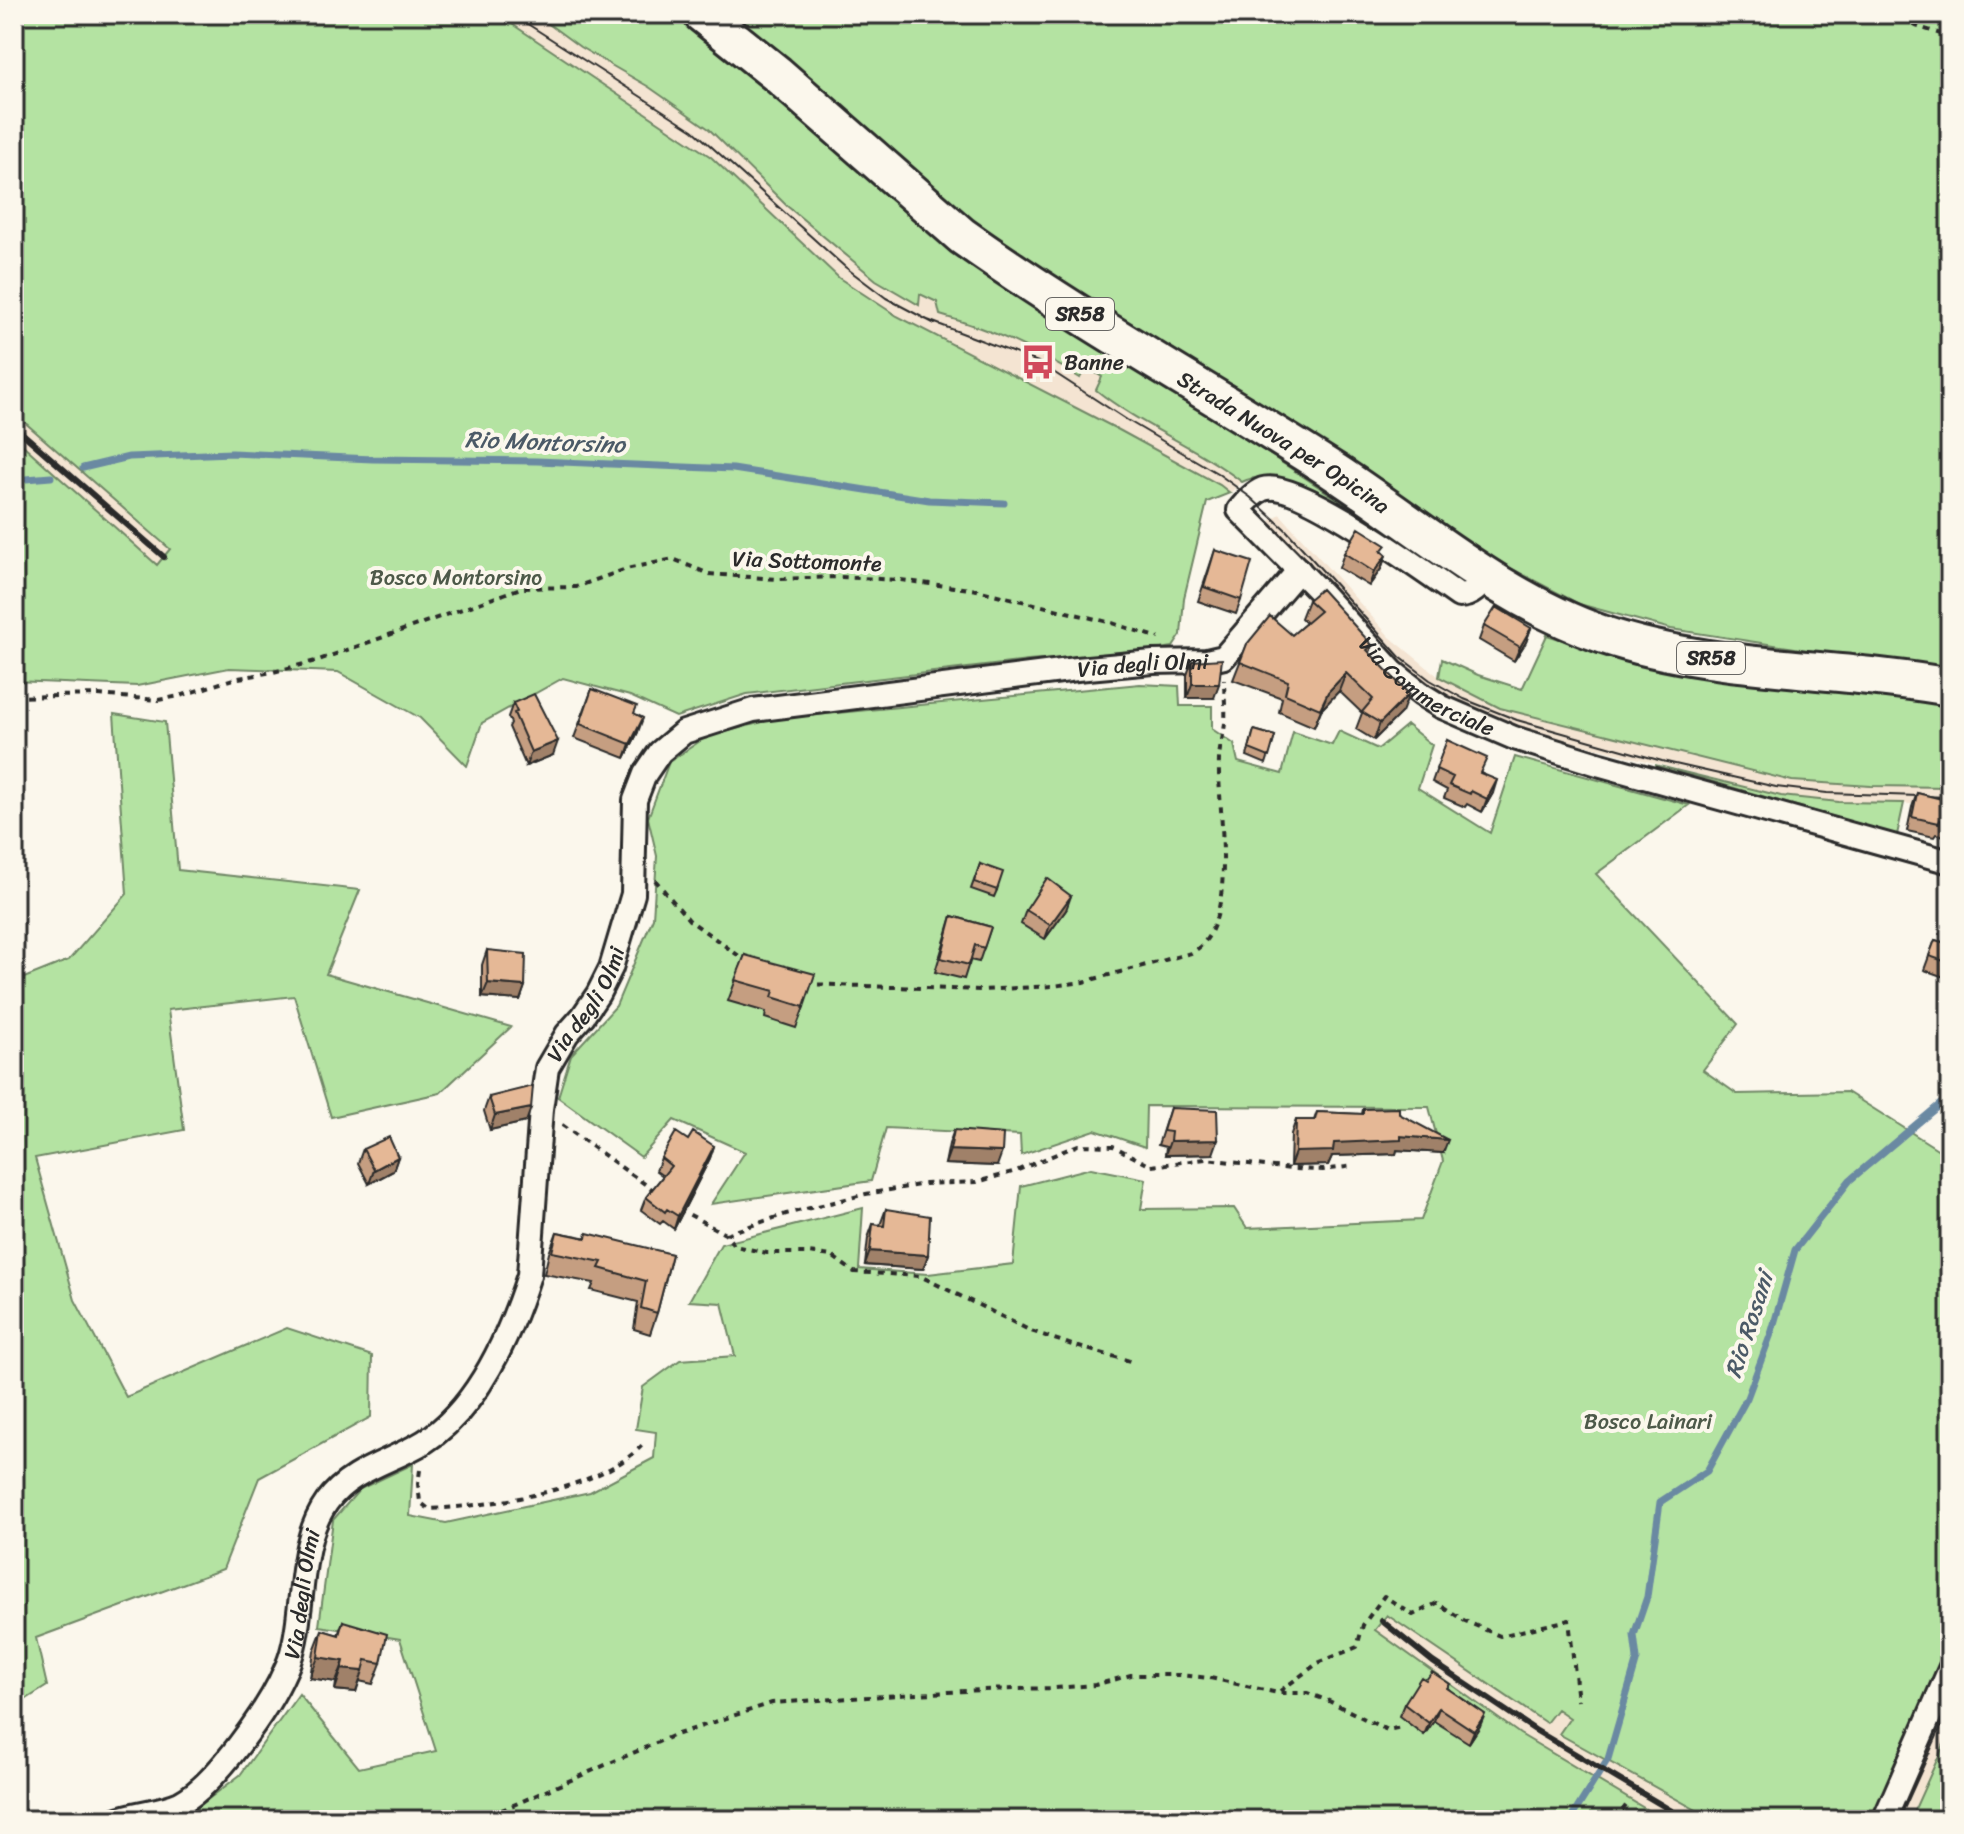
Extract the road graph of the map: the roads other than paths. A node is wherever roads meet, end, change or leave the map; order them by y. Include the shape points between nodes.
1 (702, 14) edge
2 (1299, 570) junction
3 (1487, 576) junction
4 (1950, 687) edge
5 (1950, 862) edge
6 (1950, 1669) edge
7 (116, 1820) edge
8 (1884, 1820) edge

1 - 3 main road, Strada Nuova per Opicina / SR58 via 972,243 1346,479
2 - 3 street, Via Commerciale via 1239,510 1263,489 1277,488 1316,504 1459,596 1475,591
2 - 5 street, Via Commerciale via 1393,672 1466,719 1601,765
2 - 7 street, Via degli Olmi via 1224,657 1091,667 753,710 684,732 660,752 635,800 633,894 616,956 598,994 547,1068 532,1257 521,1301 462,1406 426,1441 346,1481 318,1515 285,1671 236,1749 182,1802
3 - 4 main road, Strada Nuova per Opicina / SR58 via 1571,622 1649,647
6 - 8 street

